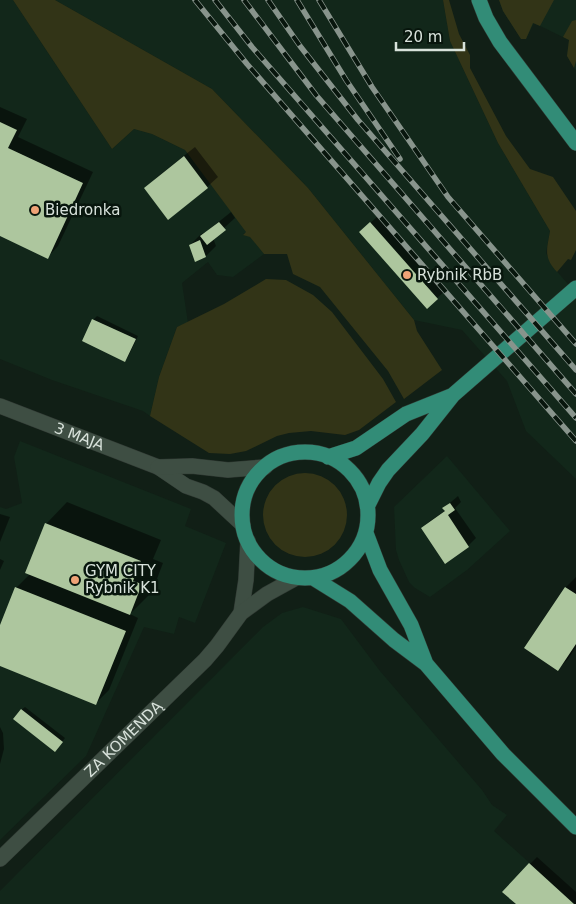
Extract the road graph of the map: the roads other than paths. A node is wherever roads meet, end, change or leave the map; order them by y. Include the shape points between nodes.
1 (479, 0) edge
2 (576, 143) edge
3 (576, 288) edge
4 (453, 395) junction
5 (0, 406) edge
6 (328, 457) junction
7 (158, 467) junction
8 (265, 467) junction
9 (368, 505) junction
10 (243, 525) junction
11 (366, 533) junction
12 (248, 540) junction
13 (296, 578) junction
14 (312, 578) junction
15 (241, 613) junction
16 (426, 664) junction
17 (576, 828) edge
18 (0, 859) edge

1 - 2 main road via 500,42
3 - 4 main road
4 - 6 main road via 406,414 356,448
4 - 9 main road via 388,470
5 - 7 street, 3 MAJA
6 - 8 main road via 297,453
6 - 9 main road via 343,465 357,479
7 - 8 street, 3 MAJA via 228,470
7 - 10 street, 3 MAJA via 186,486 214,498
8 - 10 main road via 249,488 244,502
9 - 11 main road
10 - 12 main road
11 - 14 main road via 349,561 331,573
11 - 16 main road via 380,570 411,625
12 - 13 main road via 258,557 269,567
12 - 15 street, ZA KOMENDĄ
13 - 14 main road
13 - 15 street, ZA KOMENDĄ
14 - 16 main road via 344,596
15 - 18 street, ZA KOMENDĄ via 205,660
16 - 17 main road via 503,754

